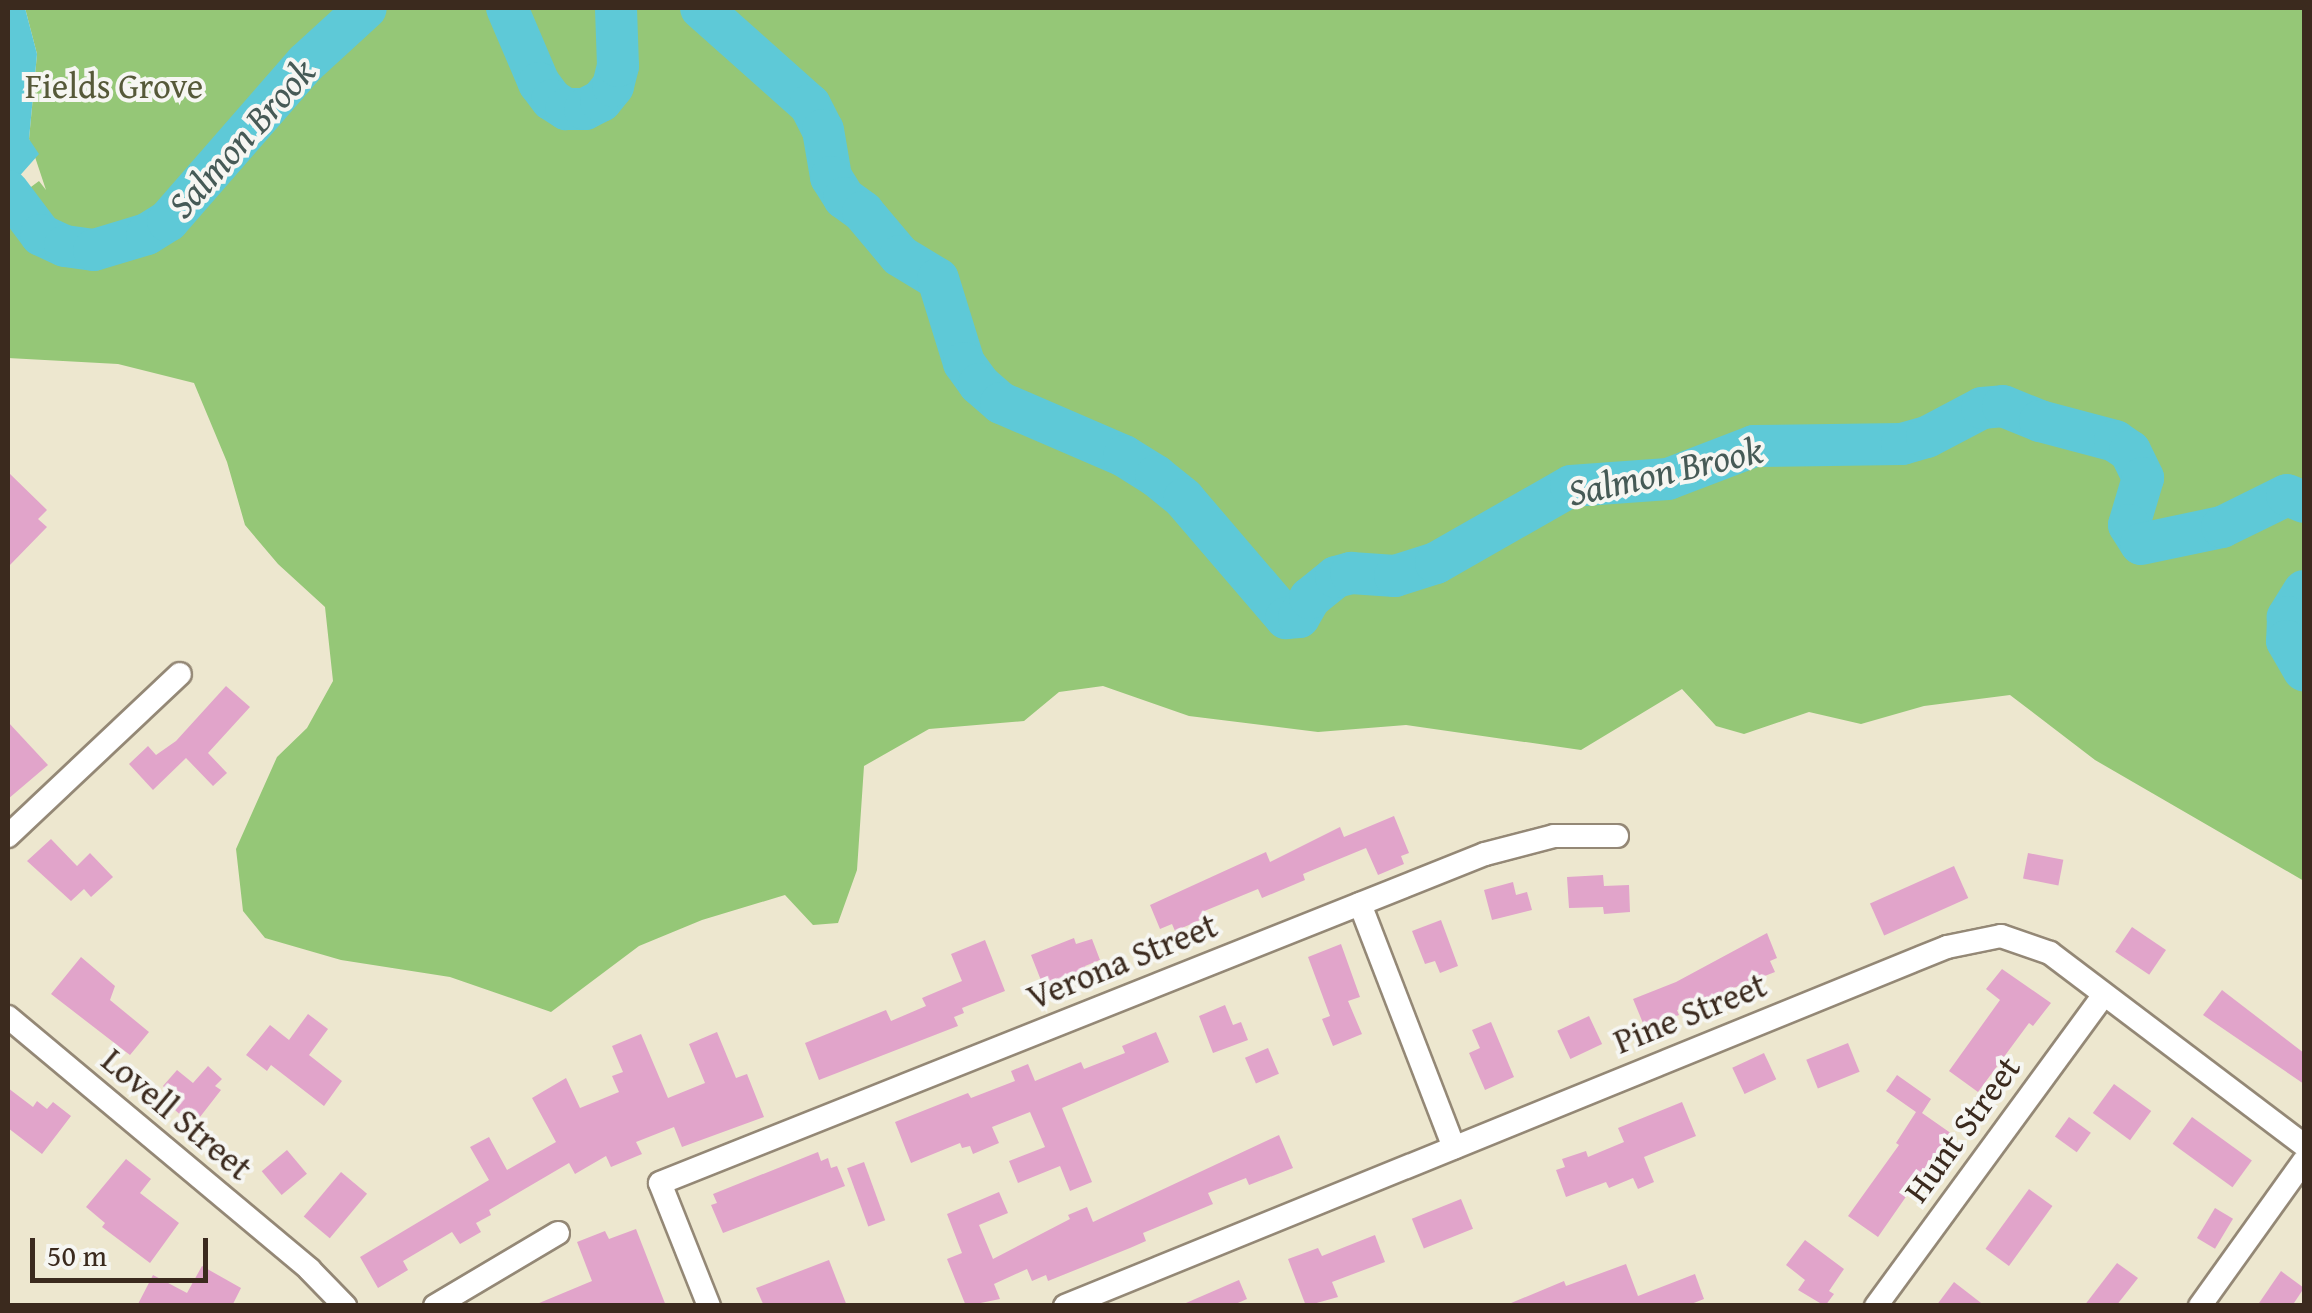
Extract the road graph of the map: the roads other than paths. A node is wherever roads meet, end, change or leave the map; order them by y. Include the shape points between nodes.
1 (180, 674) dead end
2 (8, 836) edge
3 (1617, 836) dead end
4 (1360, 904) junction
5 (2104, 994) junction
6 (8, 1018) edge
7 (2304, 1145) edge
8 (1454, 1147) junction
9 (2304, 1161) edge
10 (558, 1232) dead end
11 (345, 1306) edge
12 (434, 1306) edge
13 (709, 1306) edge
14 (1066, 1306) edge
15 (1876, 1306) edge
16 (2200, 1306) edge

1 - 2 street
3 - 4 street, Verona Street via 1519,843
4 - 8 street
4 - 13 street, Verona Street via 660,1183
5 - 7 street, Pine Street
5 - 8 street, Pine Street via 2026,941 1974,940
5 - 15 street, Hunt Street
6 - 11 street, Lovell Street
8 - 14 street, Pine Street
9 - 16 street
10 - 12 street

